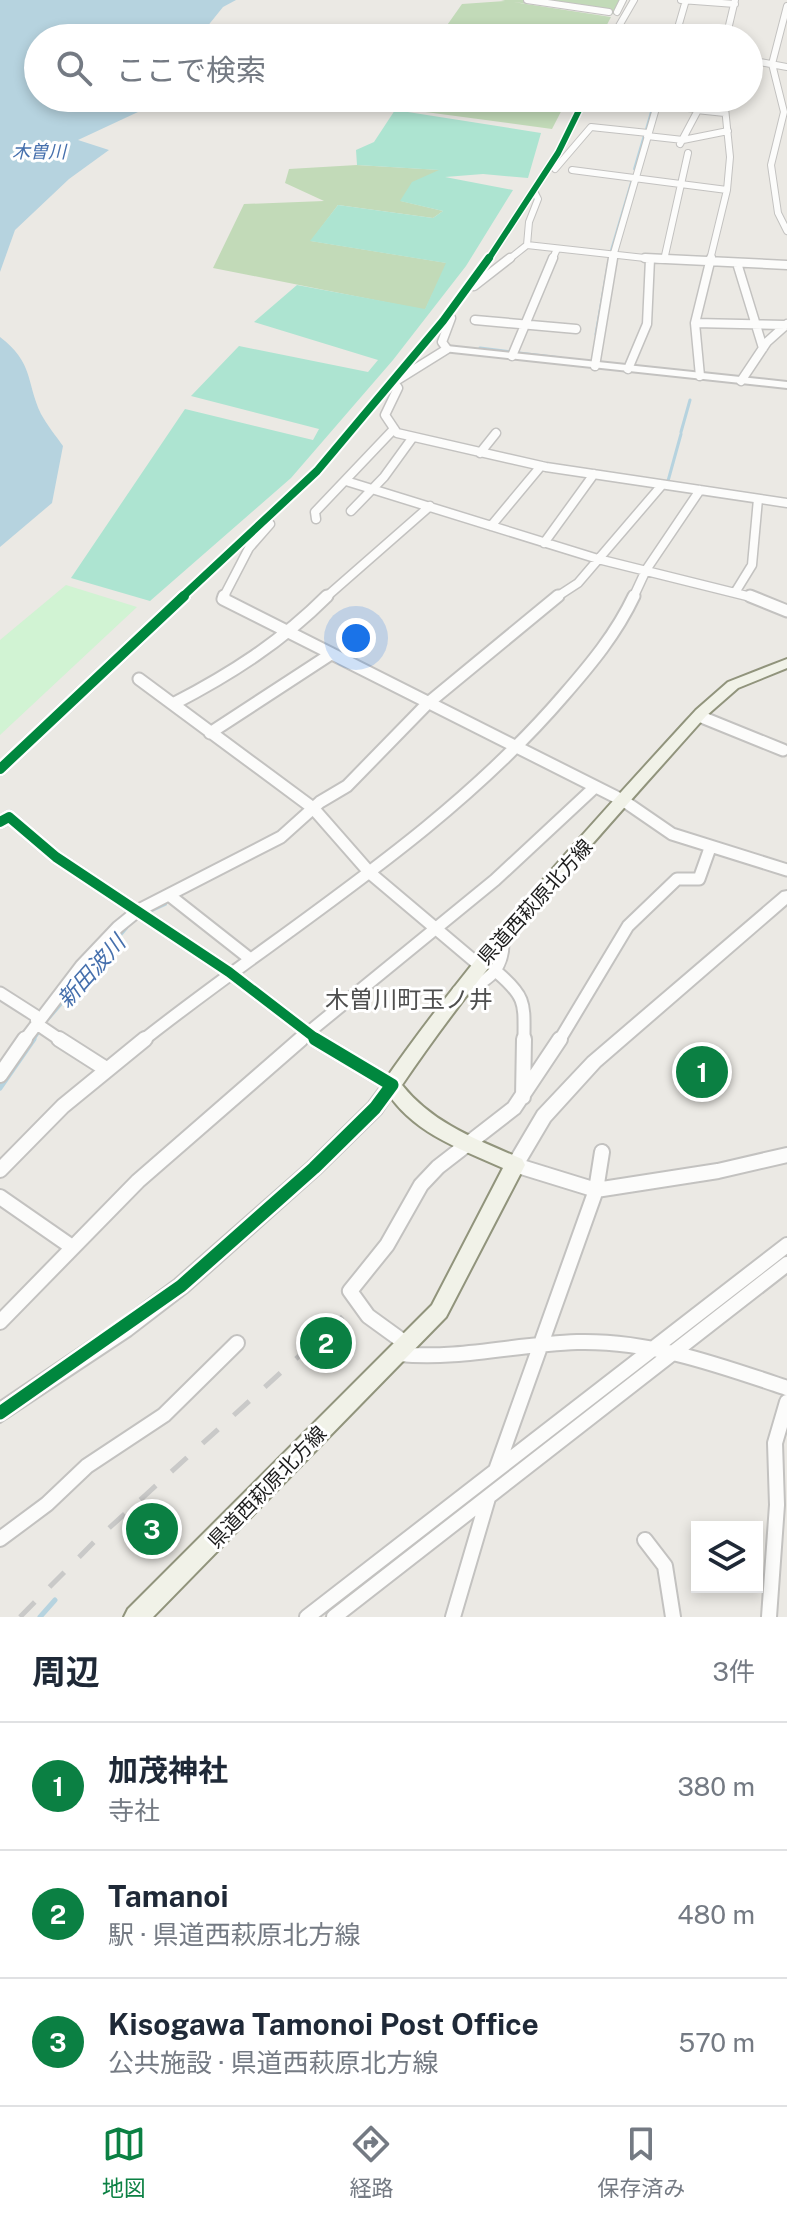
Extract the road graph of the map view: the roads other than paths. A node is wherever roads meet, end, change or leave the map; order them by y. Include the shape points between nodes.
1 (527, 0) edge
2 (623, 0) edge
3 (634, 0) edge
4 (684, 0) edge
5 (735, 2) edge
6 (787, 6) edge
7 (620, 24) edge
8 (678, 24) edge
9 (730, 24) edge
10 (763, 63) edge
11 (773, 65) junction
12 (787, 67) edge
13 (578, 112) edge
14 (654, 112) edge
15 (695, 112) edge
16 (718, 112) edge
17 (725, 113) joint
18 (728, 131) junction
19 (647, 134) junction
20 (680, 143) junction
21 (688, 153) dead end
22 (572, 170) dead end
23 (547, 172) junction
24 (635, 178) junction
25 (681, 183) junction
26 (727, 190) junction
27 (534, 192) junction
28 (787, 231) edge
29 (527, 245) junction
30 (557, 249) junction
31 (613, 255) junction
32 (650, 259) junction
33 (664, 260) junction
34 (708, 262) junction
35 (737, 263) junction
36 (787, 265) edge
37 (463, 293) junction
38 (449, 312) junction
39 (475, 320) dead end
40 (695, 323) junction
41 (755, 324) junction
42 (786, 325) edge
43 (526, 326) junction
44 (576, 329) dead end
45 (763, 348) junction
46 (447, 349) junction
47 (512, 356) junction
48 (595, 366) junction
49 (628, 369) junction
50 (700, 376) junction
51 (741, 381) junction
52 (394, 382) junction
53 (787, 385) edge
54 (393, 430) junction
55 (496, 433) dead end
56 (413, 437) junction
57 (480, 453) junction
58 (541, 466) junction
59 (594, 474) junction
60 (346, 481) junction
61 (662, 485) junction
62 (373, 489) junction
63 (700, 490) junction
64 (758, 499) junction
65 (787, 503) edge
66 (430, 506) junction
67 (351, 511) dead end
68 (274, 512) junction
69 (316, 519) dead end
70 (491, 526) junction
71 (544, 543) junction
72 (598, 559) junction
73 (646, 570) junction
74 (736, 591) junction
75 (786, 609) edge
76 (289, 634) junction
77 (331, 654) junction
78 (787, 663) edge
79 (139, 679) dead end
80 (173, 704) junction
81 (427, 704) junction
82 (699, 716) junction
83 (210, 733) junction
84 (518, 749) junction
85 (783, 750) dead end
86 (0, 769) edge
87 (595, 787) junction
88 (624, 801) junction
89 (313, 808) junction
90 (0, 822) edge
91 (710, 848) junction
92 (787, 870) edge
93 (370, 873) junction
94 (169, 895) junction
95 (787, 896) edge
96 (139, 910) junction
97 (436, 931) junction
98 (503, 937) junction
99 (249, 958) junction
100 (479, 965) junction
101 (229, 972) junction
102 (498, 973) junction
103 (458, 991) junction
104 (0, 993) edge
105 (37, 1024) junction
106 (308, 1034) junction
107 (106, 1069) junction
108 (0, 1075) edge
109 (392, 1085) junction
110 (523, 1097) junction
111 (467, 1144) junction
112 (602, 1152) dead end
113 (787, 1155) edge
114 (515, 1165) junction
115 (0, 1170) edge
116 (596, 1190) junction
117 (0, 1197) edge
118 (787, 1245) edge
119 (72, 1247) junction
120 (787, 1264) edge
121 (0, 1322) edge
122 (237, 1343) dead end
123 (538, 1346) junction
124 (649, 1348) junction
125 (403, 1349) junction
126 (671, 1353) junction
127 (787, 1388) edge
128 (787, 1402) edge
129 (0, 1413) edge
130 (496, 1470) junction
131 (488, 1498) junction
132 (0, 1539) edge
133 (645, 1540) dead end
134 (136, 1617) edge
135 (307, 1617) edge
136 (334, 1617) edge
137 (453, 1617) edge
138 (673, 1617) edge
139 (769, 1617) edge

1 - 2 street via 613,12
3 - 7 street
4 - 5 street
4 - 8 street
5 - 9 street
6 - 11 street
10 - 11 street
11 - 12 street
11 - 28 street via 784,112 773,148 771,180
13 - 23 street
14 - 19 street
15 - 20 street
16 - 17 street
17 - 18 street
18 - 20 street
18 - 26 street
19 - 20 street
19 - 23 street via 591,127 557,168
19 - 24 street
21 - 25 street
22 - 24 street
23 - 27 street
24 - 25 street
24 - 31 street
25 - 26 street
25 - 33 street
26 - 34 street
27 - 29 street via 538,199
27 - 37 street
29 - 30 street
29 - 37 street
30 - 31 street
30 - 43 street
31 - 32 street
31 - 48 street
32 - 33 street
32 - 49 street via 647,324
33 - 34 street
34 - 35 street
34 - 40 street
35 - 36 street
35 - 41 street
37 - 38 street
38 - 46 street via 452,319 442,342
38 - 52 street
39 - 43 street
40 - 41 street
40 - 50 street
41 - 42 street
41 - 45 street
42 - 45 street
43 - 44 street
43 - 47 street
45 - 51 street
46 - 47 street
46 - 52 street via 429,355
47 - 48 street
48 - 49 street
49 - 50 street
50 - 51 street
51 - 53 street
52 - 54 street via 398,388 385,415
52 - 68 street
54 - 56 street
54 - 60 street
55 - 57 street
56 - 57 street
56 - 62 street
57 - 58 street
58 - 59 street
58 - 70 street
59 - 61 street
59 - 71 street
60 - 62 street
60 - 69 street via 315,512
61 - 63 street
61 - 72 street
62 - 66 street
62 - 67 street
63 - 64 street
63 - 73 street
64 - 65 street
64 - 74 street via 752,565
66 - 70 street
66 - 76 street
68 - 76 street via 223,599
68 - 86 street
70 - 71 street
71 - 72 street
72 - 73 street
72 - 81 street via 578,583
73 - 74 street
73 - 84 street via 623,620 599,655
74 - 75 street
76 - 77 street
76 - 80 street
77 - 81 street
77 - 83 street
78 - 82 main road, 県道西萩原北方線 via 733,685
79 - 80 street
80 - 83 street
81 - 84 street
81 - 89 street via 363,772
82 - 85 street
82 - 88 main road, 県道西萩原北方線
83 - 89 street
84 - 87 street
84 - 93 street
87 - 88 street
87 - 97 street
88 - 91 street via 672,834
88 - 98 main road, 県道西萩原北方線
89 - 93 street
89 - 94 street via 281,837
90 - 96 street via 9,817 56,857
91 - 92 street
91 - 110 street via 699,879 677,879 615,939
93 - 97 street
93 - 99 street
94 - 96 street
94 - 99 street
95 - 114 street via 594,1062 544,1116
96 - 101 street
96 - 105 street via 100,944
97 - 100 street
97 - 106 street
98 - 100 main road, 県道西萩原北方線
98 - 102 street
99 - 101 street
100 - 103 main road, 県道西萩原北方線
101 - 106 street
101 - 107 street
102 - 103 street via 480,987
102 - 110 street via 524,1002
103 - 109 main road, 県道西萩原北方線
104 - 105 street via 36,1016
105 - 107 street
105 - 108 street
106 - 109 street
106 - 119 street
107 - 115 street
109 - 111 main road via 419,1119
109 - 129 street via 314,1168 181,1286
110 - 111 street
111 - 114 main road
111 - 125 street via 410,1196 391,1239 350,1291
112 - 116 street
113 - 116 street
114 - 116 street
114 - 125 main road, 県道西萩原北方線 via 439,1311
116 - 123 street
117 - 119 street
118 - 124 street
119 - 121 street
120 - 126 street
122 - 132 street via 164,1415 87,1466
123 - 124 street via 581,1342
123 - 125 street via 433,1360
123 - 130 street
124 - 126 street
124 - 130 street
125 - 134 main road, 県道西萩原北方線
126 - 127 street
126 - 131 street
128 - 139 street via 776,1424 773,1448 778,1499 767,1582
130 - 131 street
130 - 135 street
131 - 136 street
131 - 137 street
133 - 138 street via 665,1566

